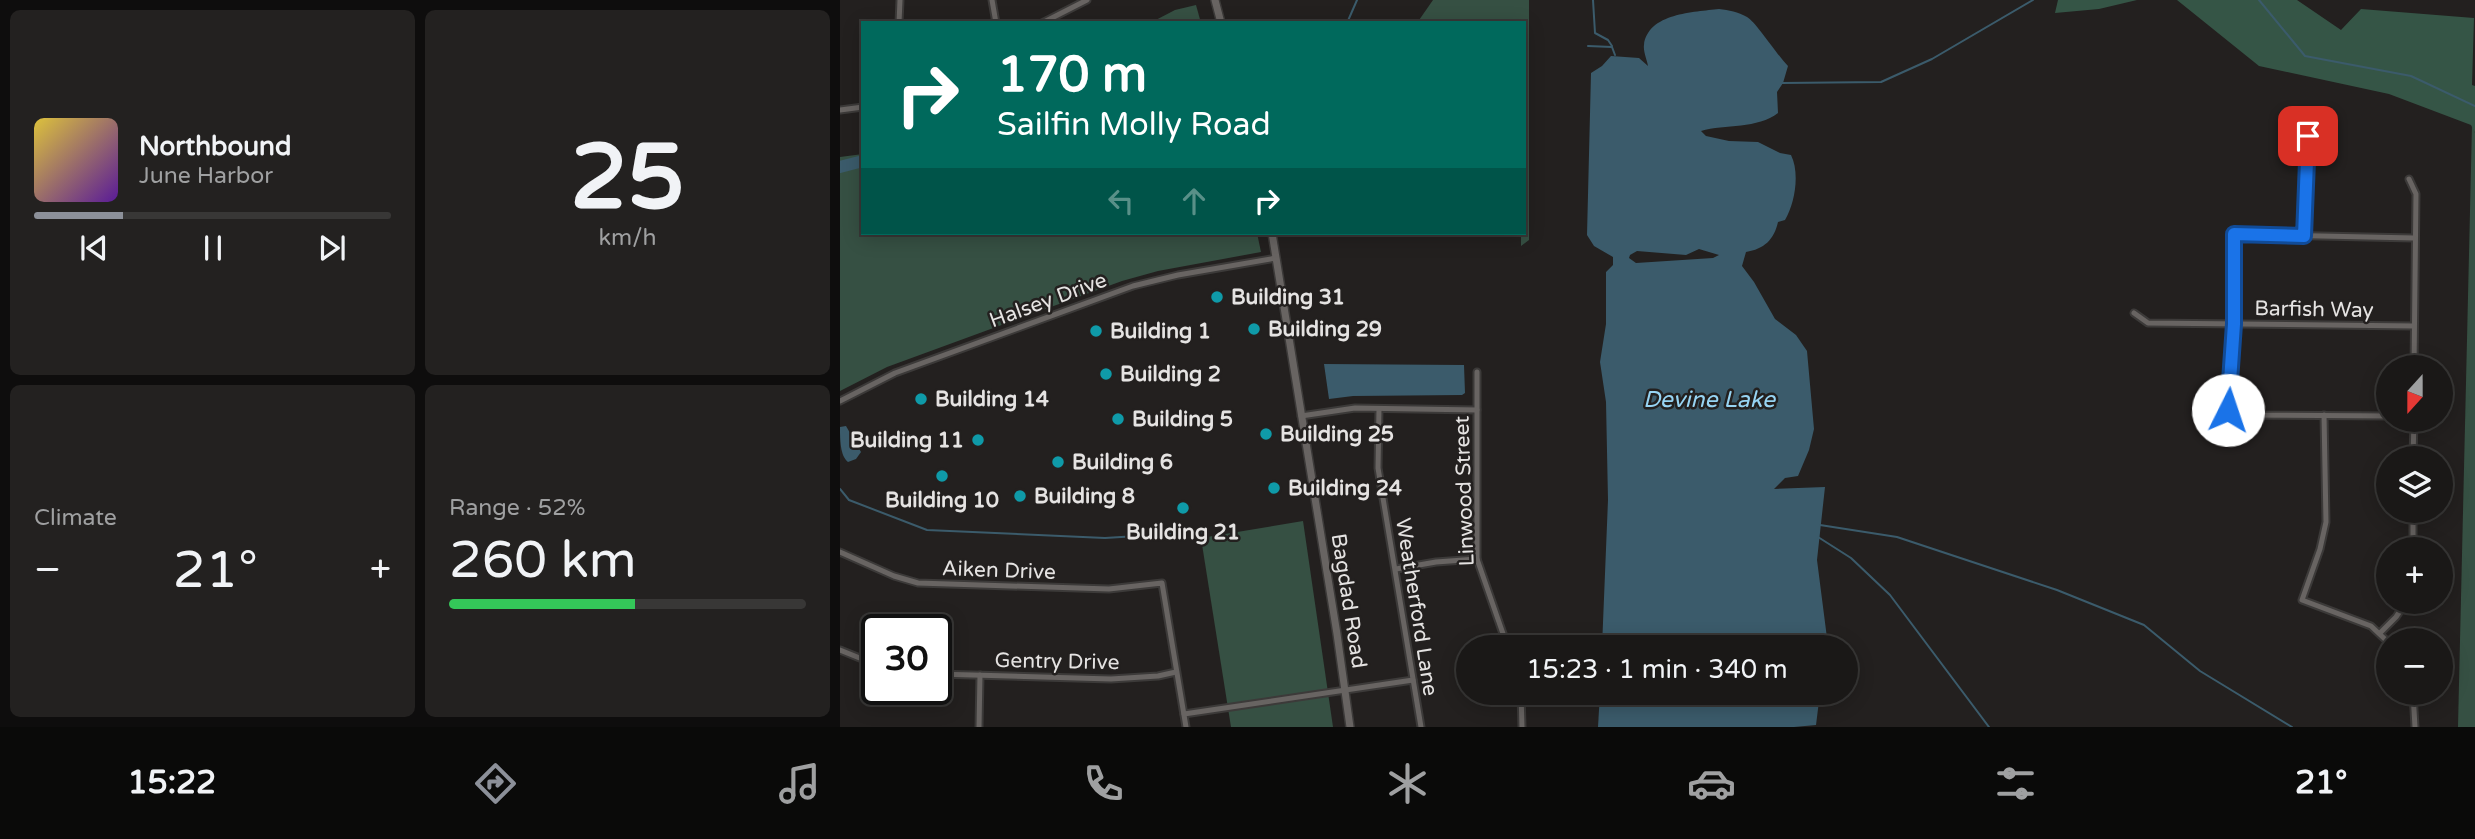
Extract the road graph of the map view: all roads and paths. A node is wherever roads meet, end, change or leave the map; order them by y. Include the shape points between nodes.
1 (900, 0) edge
2 (992, 0) edge
3 (1087, 0) edge
4 (1215, 0) edge
5 (899, 21) edge
6 (996, 21) edge
7 (1046, 21) edge
8 (1220, 21) edge
9 (861, 107) edge
10 (840, 110) edge
11 (2308, 136) dead end
12 (2409, 179) dead end
13 (1272, 235) edge
14 (2304, 236) junction
15 (2414, 238) junction
16 (1276, 258) junction
17 (2134, 313) dead end
18 (2234, 324) junction
19 (2414, 326) junction
20 (2414, 355) edge
21 (1477, 372) dead end
22 (840, 401) edge
23 (1379, 409) junction
24 (1477, 410) junction
25 (2324, 415) junction
26 (1301, 416) junction
27 (2376, 416) edge
28 (840, 552) edge
29 (1477, 559) junction
30 (1396, 569) junction
31 (2398, 614) edge
32 (2386, 628) edge
33 (2376, 630) edge
34 (1503, 635) edge
35 (840, 650) edge
36 (861, 659) edge
37 (1176, 672) junction
38 (952, 674) edge
39 (980, 675) junction
40 (1413, 680) junction
41 (1345, 690) junction
42 (1521, 705) edge
43 (2414, 705) edge
44 (1184, 715) junction
45 (979, 727) edge
46 (1186, 727) edge
47 (1350, 727) edge
48 (1421, 727) edge
49 (1522, 727) edge
50 (2415, 727) edge

1 - 5 street
2 - 6 street
3 - 7 street
4 - 8 street
9 - 10 street
11 - 14 street
12 - 15 street via 2416,194
13 - 16 street, Bagdad Road
14 - 15 street
14 - 18 street via 2234,234
15 - 19 street
16 - 22 street, Halsey Drive via 1133,286 895,373
16 - 26 street, Bagdad Road
17 - 18 street, Barfish Way via 2148,323
18 - 19 street, Barfish Way
18 - 25 street via 2228,410 2242,415
19 - 20 street
21 - 24 street, Linwood Street
23 - 24 street
23 - 26 street
23 - 30 street, Weatherford Lane via 1378,468
24 - 29 street, Linwood Street
25 - 27 street
25 - 33 street via 2326,522 2302,600
26 - 41 street, Bagdad Road
28 - 37 street, Aiken Drive via 918,583 1109,589 1162,583
29 - 30 street
29 - 34 street, Linwood Street
30 - 40 street, Weatherford Lane
31 - 32 street
35 - 36 street
37 - 39 street, Gentry Drive via 1111,679
37 - 44 street
38 - 39 street, Gentry Drive
39 - 45 street
40 - 41 street
40 - 48 street, Weatherford Lane
41 - 44 street
41 - 47 street, Bagdad Road
42 - 49 street
43 - 50 street
44 - 46 street

